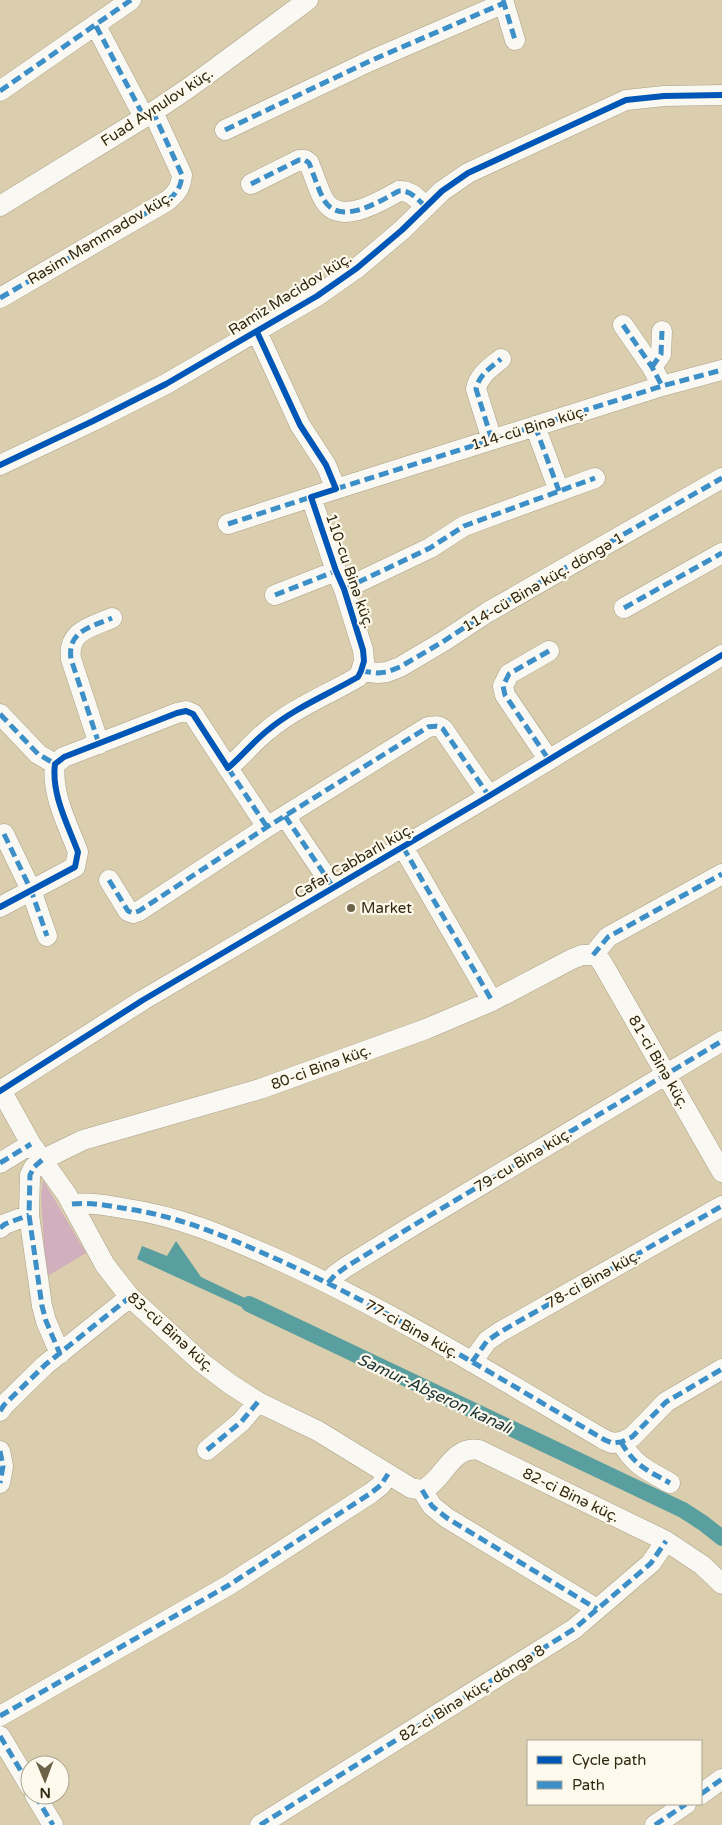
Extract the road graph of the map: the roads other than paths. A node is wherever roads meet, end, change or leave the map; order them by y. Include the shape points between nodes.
1 (131, 0) edge
2 (308, 0) edge
3 (503, 2) edge
4 (96, 26) junction
5 (515, 40) dead end
6 (0, 91) edge
7 (722, 95) edge
8 (148, 115) junction
9 (225, 130) dead end
10 (251, 184) dead end
11 (0, 206) edge
12 (426, 207) junction
13 (0, 298) edge
14 (623, 325) dead end
15 (662, 331) dead end
16 (257, 332) junction
17 (501, 359) dead end
18 (652, 367) junction
19 (722, 370) edge
20 (662, 386) junction
21 (535, 426) junction
22 (492, 440) junction
23 (0, 465) edge
24 (595, 478) dead end
25 (722, 478) edge
26 (336, 489) junction
27 (558, 491) junction
28 (311, 497) junction
29 (228, 524) dead end
30 (722, 553) edge
31 (340, 580) junction
32 (275, 596) dead end
33 (624, 608) dead end
34 (112, 618) dead end
35 (549, 651) dead end
36 (722, 655) edge
37 (361, 671) junction
38 (0, 714) edge
39 (99, 744) junction
40 (550, 760) junction
41 (55, 764) junction
42 (228, 768) junction
43 (489, 796) junction
44 (285, 816) junction
45 (267, 827) junction
46 (4, 834) dead end
47 (403, 848) junction
48 (722, 874) edge
49 (109, 880) dead end
50 (333, 888) junction
51 (31, 890) junction
52 (0, 908) edge
53 (47, 936) dead end
54 (593, 955) junction
55 (492, 1001) junction
56 (722, 1041) edge
57 (667, 1075) junction
58 (0, 1091) edge
59 (36, 1152) junction
60 (0, 1163) edge
61 (722, 1172) edge
62 (72, 1204) junction
63 (722, 1206) edge
64 (28, 1215) junction
65 (0, 1228) edge
66 (328, 1283) junction
67 (130, 1297) junction
68 (60, 1354) junction
69 (472, 1362) junction
70 (722, 1369) edge
71 (258, 1402) junction
72 (0, 1411) edge
73 (621, 1442) junction
74 (207, 1450) dead end
75 (0, 1451) edge
76 (388, 1474) junction
77 (0, 1483) edge
78 (670, 1483) dead end
79 (422, 1490) junction
80 (666, 1542) junction
81 (722, 1584) edge
82 (596, 1609) junction
83 (0, 1716) edge
84 (0, 1736) edge
85 (20, 1769) edge
86 (722, 1780) edge
87 (702, 1793) edge
88 (41, 1805) edge
89 (685, 1805) edge
90 (53, 1825) edge
91 (260, 1825) edge
92 (655, 1825) edge

1 - 4 street
2 - 8 street, Fuad Aynulov küç.
3 - 5 street
3 - 9 street
4 - 6 street
4 - 8 street, Rasim Məmmədov küç.
7 - 12 street, Ramiz Məcidov küç. via 642,97 612,105 468,173
8 - 11 street, Fuad Aynulov küç.
8 - 13 street, Rasim Məmmədov küç. via 182,175 182,186 167,201
10 - 12 street via 305,160 325,201 340,212 363,209 399,191 411,193
12 - 16 street, Ramiz Məcidov küç. via 358,268
14 - 18 street
15 - 18 street via 661,354
16 - 23 street, Ramiz Məcidov küç. via 128,404
16 - 26 street via 300,425 326,465
17 - 22 street via 484,373 476,389
18 - 20 street
19 - 20 street, 114-cü Binə küç.
20 - 21 street, 114-cü Binə küç.
21 - 22 street, 114-cü Binə küç.
21 - 27 street
22 - 26 street, 114-cü Binə küç.
24 - 27 street
25 - 37 street, 114-cü Binə küç. döngə 1 via 488,612 400,667 378,673
26 - 28 street, 110-cu Binə küç.
27 - 31 street via 464,526 430,548
28 - 29 street
28 - 31 street, 110-cu Binə küç.
30 - 33 street
31 - 32 street
31 - 37 street, 110-cu Binə küç. via 363,650
34 - 39 street via 79,632 70,648
35 - 40 street via 509,674 503,686 505,695
36 - 40 street, Cəfər Cabbarlı küç.
37 - 42 street via 358,677 284,718
38 - 41 street via 38,754
39 - 41 street via 64,757
39 - 42 street via 186,711 193,714
40 - 43 street, Cəfər Cabbarlı küç.
41 - 51 street via 55,787 78,852 77,861 75,867
42 - 45 street
43 - 44 street via 444,729 434,726
43 - 47 street, Cəfər Cabbarlı küç.
44 - 45 street
44 - 50 street
45 - 49 street via 139,912 128,911
46 - 51 street
47 - 50 street, Cəfər Cabbarlı küç.
47 - 55 street
48 - 54 street via 608,937
50 - 58 street, Cəfər Cabbarlı küç. via 143,1000
51 - 52 street
51 - 53 street
54 - 55 street, 80-ci Binə küç. via 572,959
54 - 57 street, 81-ci Binə küç. via 604,966
55 - 59 street, 80-ci Binə küç. via 426,1029 260,1089
56 - 57 street, 79-cu Binə küç.
57 - 61 street, 81-ci Binə küç.
57 - 66 street, 79-cu Binə küç. via 346,1266
58 - 59 street, 83-cü Binə küç.
59 - 60 street, 80-ci Binə küç.
59 - 62 street, 83-cü Binə küç.
59 - 64 street via 30,1175
62 - 66 street, 77-ci Binə küç. via 134,1209 185,1222 216,1232
62 - 67 street, 83-cü Binə küç. via 105,1265
63 - 69 street, 78-ci Binə küç. via 500,1332 487,1341
64 - 65 street
64 - 68 street via 42,1306
66 - 69 street, 77-ci Binə küç.
67 - 68 street
67 - 71 street, 83-cü Binə küç. via 201,1362
68 - 72 street
69 - 73 street, 77-ci Binə küç. via 604,1440
70 - 73 street via 666,1402 632,1437
71 - 74 street via 241,1422
71 - 76 street, 83-cü Binə küç. via 318,1431
73 - 78 street via 637,1463
75 - 77 street via 3,1466
76 - 79 street, 83-cü Binə küç. via 411,1488
76 - 83 street via 371,1494 229,1585
79 - 80 street, 82-ci Binə küç. via 430,1486 460,1453 471,1448
79 - 82 street via 432,1506 447,1518
80 - 81 street, 82-ci Binə küç. via 702,1565
80 - 82 street, 82-ci Binə küç. döngə 8 via 652,1563
82 - 91 street, 82-ci Binə küç. döngə 8 via 574,1629
84 - 85 street
86 - 87 street
88 - 90 street
89 - 92 street

